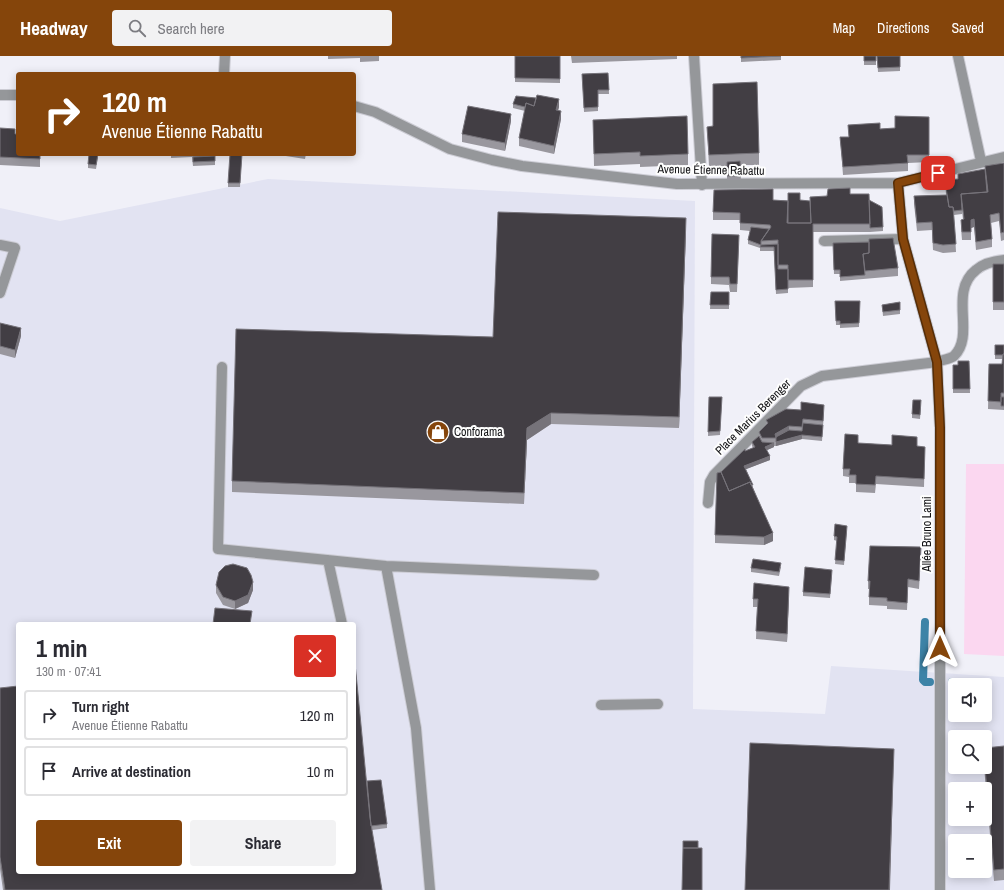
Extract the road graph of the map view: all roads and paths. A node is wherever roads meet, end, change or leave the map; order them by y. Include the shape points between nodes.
1 (225, 56) edge
2 (694, 56) edge
3 (958, 56) edge
4 (224, 72) edge
5 (0, 95) edge
6 (16, 95) edge
7 (356, 107) edge
8 (1004, 157) edge
9 (981, 161) junction
10 (898, 183) junction
11 (702, 185) junction
12 (903, 239) junction
13 (824, 241) dead end
14 (0, 245) edge
15 (999, 261) edge
16 (0, 293) edge
17 (937, 362) junction
18 (222, 367) dead end
19 (708, 503) dead end
20 (328, 560) junction
21 (386, 566) junction
22 (594, 575) dead end
23 (342, 622) edge
24 (658, 704) dead end
25 (601, 705) dead end
26 (430, 890) edge
27 (940, 890) edge

1 - 4 street
2 - 11 street
3 - 9 street
5 - 6 street
7 - 11 street, Avenue Étienne Rabattu via 375,112 450,149 492,160 661,183
8 - 9 street, Avenue Étienne Rabattu
9 - 10 street, Avenue Étienne Rabattu
10 - 11 street, Avenue Étienne Rabattu
10 - 12 street, Allée Bruno Lami
12 - 13 street
12 - 17 street, Allée Bruno Lami
14 - 16 street via 15,248
15 - 17 street, Place Marius Berenger via 980,266 968,276 962,291 961,346 954,356
17 - 19 street, Place Marius Berenger via 822,376 800,386 714,475 710,482
17 - 27 street, Allée Bruno Lami via 940,428
18 - 20 street via 218,549
20 - 21 street
20 - 23 street
21 - 22 street
21 - 26 street via 416,728
24 - 25 street

